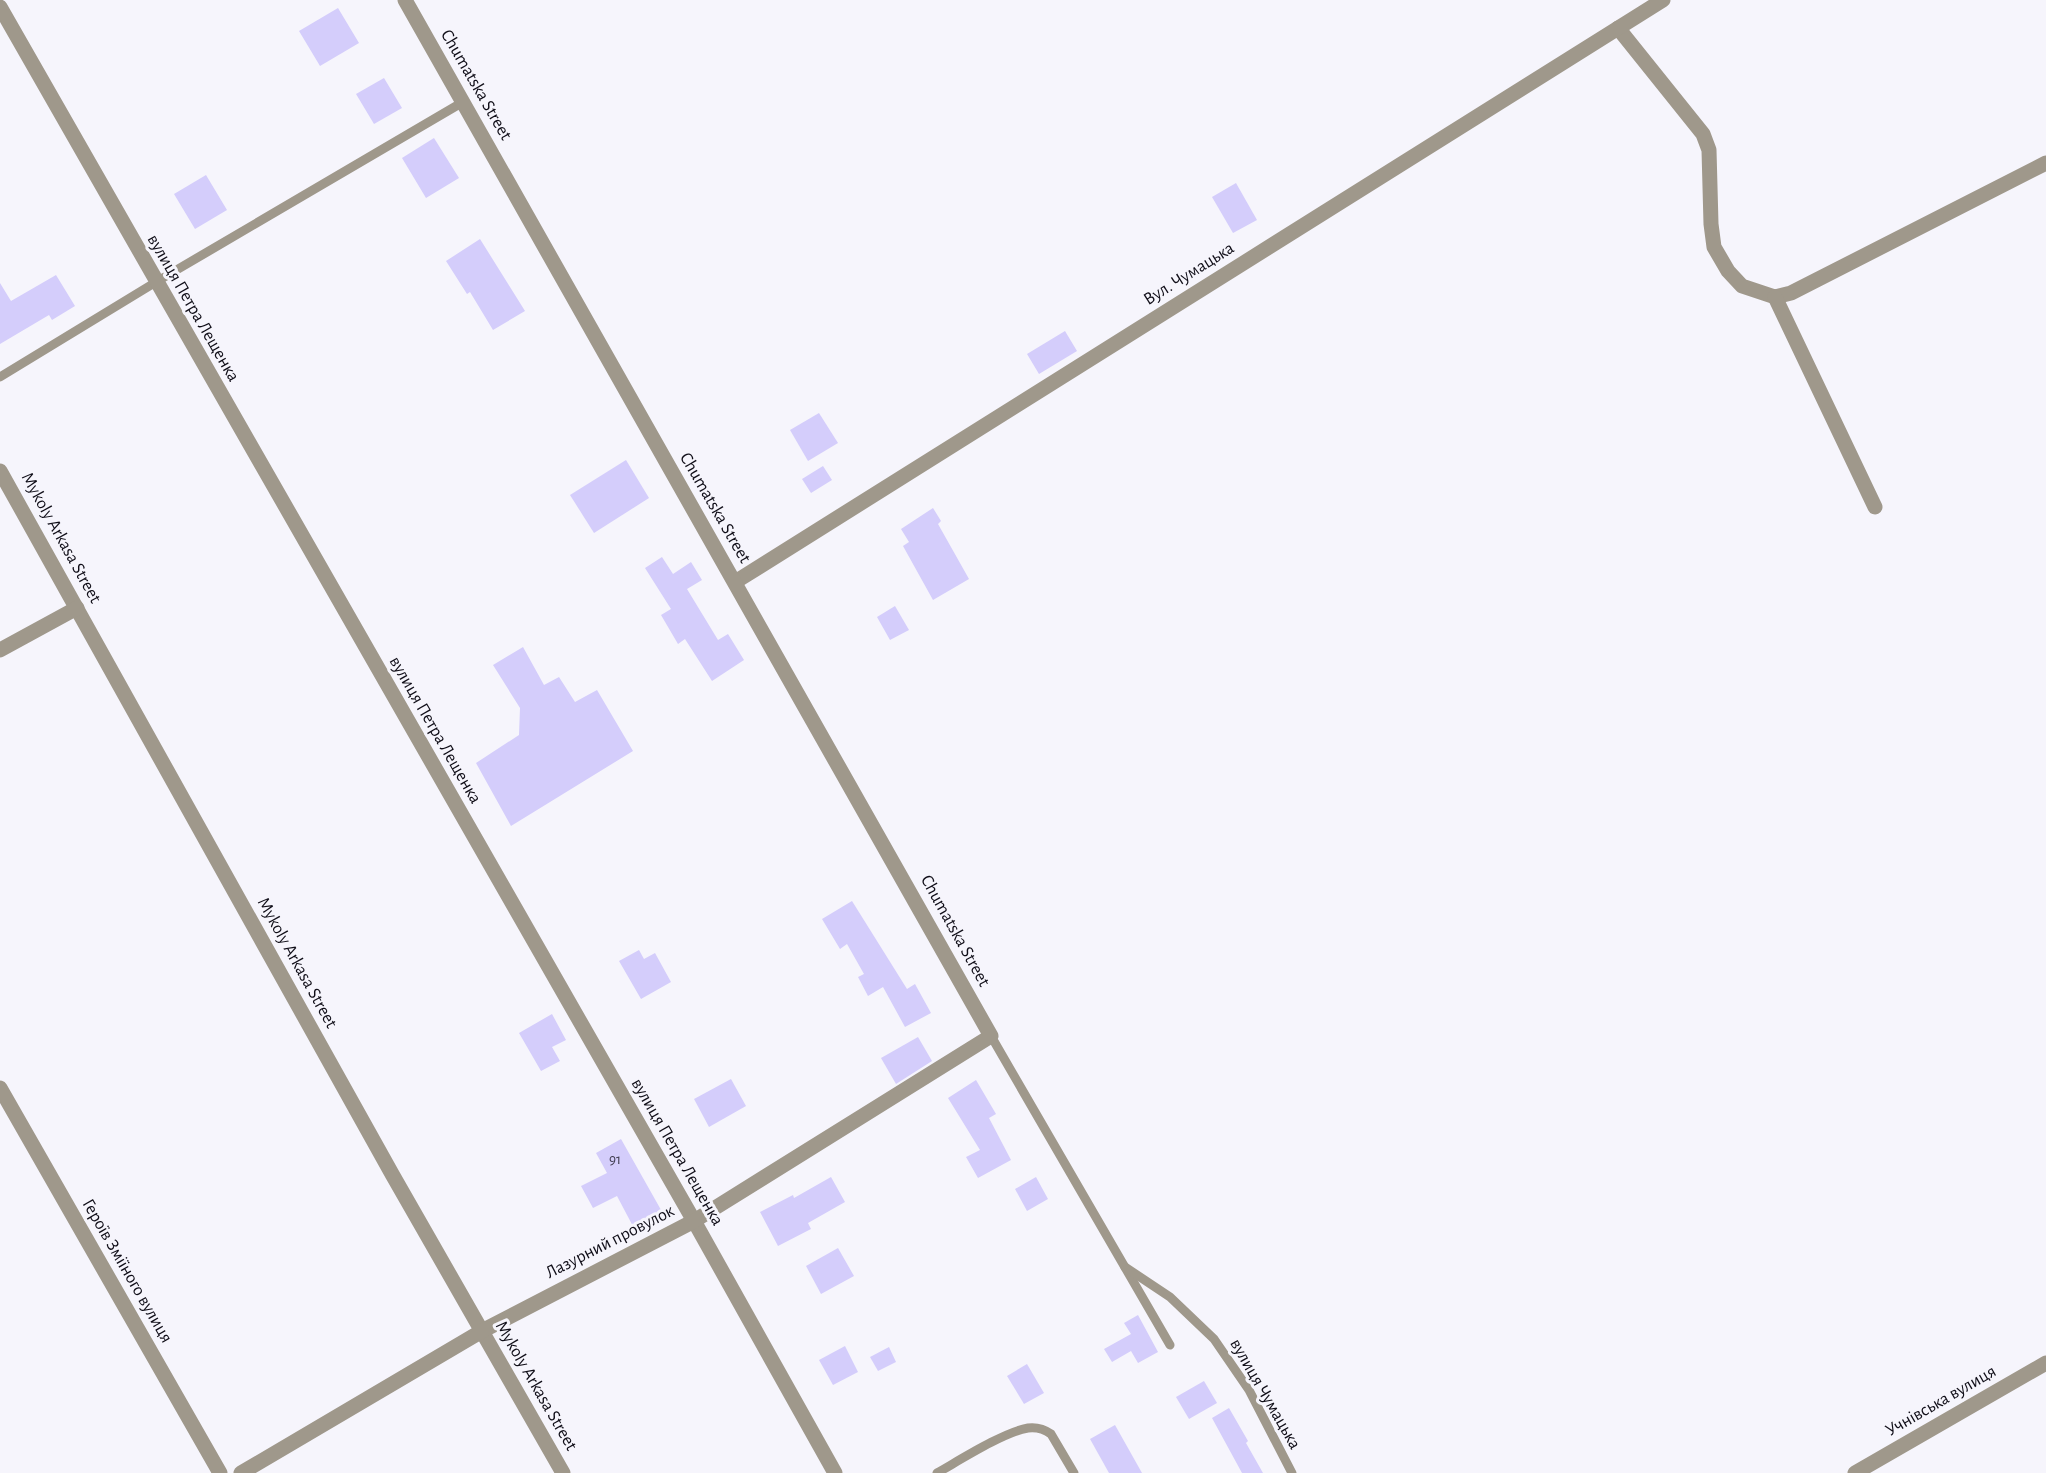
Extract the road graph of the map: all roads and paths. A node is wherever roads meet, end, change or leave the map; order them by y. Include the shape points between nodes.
1 (405, 0) edge
2 (1663, 0) edge
3 (0, 7) edge
4 (1618, 28) junction
5 (463, 102) junction
6 (2046, 163) edge
7 (156, 282) junction
8 (1775, 297) junction
9 (0, 377) edge
10 (0, 471) edge
11 (1875, 507) dead end
12 (735, 582) junction
13 (77, 608) junction
14 (0, 650) edge
15 (991, 1036) junction
16 (0, 1088) edge
17 (694, 1221) junction
18 (1123, 1266) junction
19 (482, 1331) junction
20 (1170, 1345) dead end
21 (2046, 1363) edge
22 (220, 1473) edge
23 (241, 1473) edge
24 (563, 1473) edge
25 (835, 1473) edge
26 (937, 1473) edge
27 (1074, 1473) edge
28 (1292, 1473) edge
29 (1854, 1473) edge

1 - 5 street, Chumatska Street
2 - 4 street, Вул. Чумацька
3 - 7 street, вулиця Петра Лещенка
4 - 8 street via 1703,135 1709,150 1714,247 1728,271 1742,286
4 - 12 street, Вул. Чумацька
5 - 7 lane
5 - 12 street, Chumatska Street
6 - 8 street via 1791,293
7 - 9 lane
7 - 17 street, вулиця Петра Лещенка
8 - 11 street
10 - 13 street, Mykoly Arkasa Street
12 - 15 street, Chumatska Street
13 - 14 street
13 - 19 street, Mykoly Arkasa Street
15 - 17 street, Лазурний провулок
15 - 18 lane
16 - 22 street, Героїв Зміїного вулиця
17 - 19 street, Лазурний провулок
17 - 25 street, вулиця Петра Лещенка
18 - 20 lane
18 - 28 lane, вулиця Чумацька via 1170,1297 1214,1339 1249,1390
19 - 23 street, Лазурний провулок
19 - 24 street, Mykoly Arkasa Street
21 - 29 street, Учнівська вулиця
26 - 27 lane via 1028,1428 1051,1434

